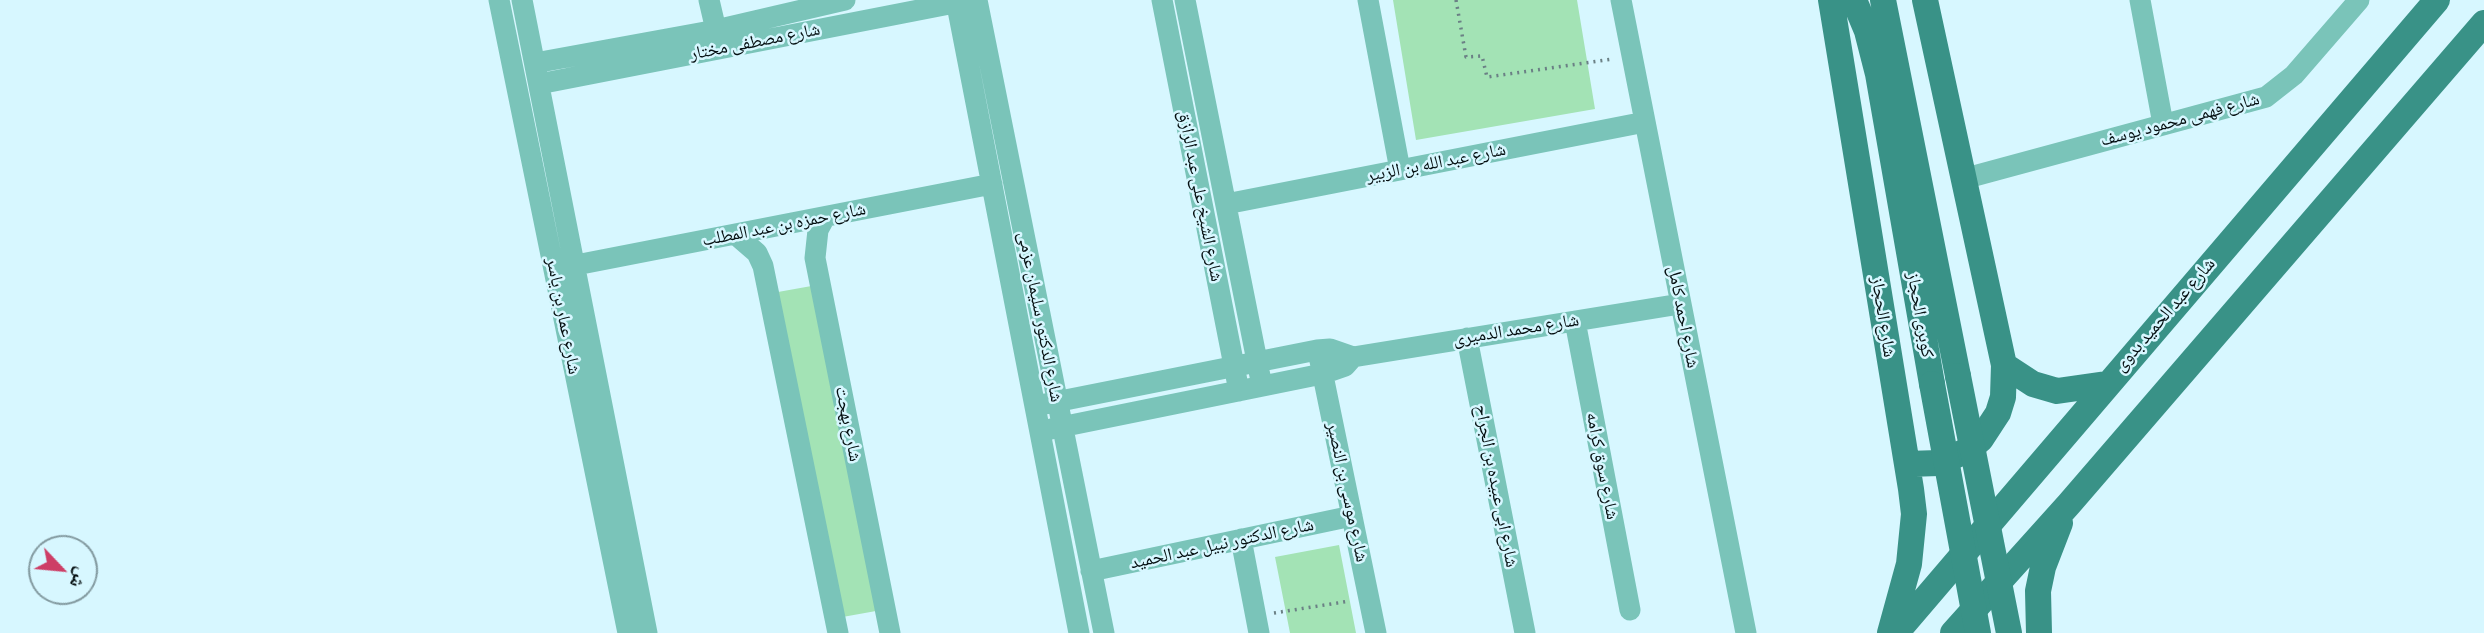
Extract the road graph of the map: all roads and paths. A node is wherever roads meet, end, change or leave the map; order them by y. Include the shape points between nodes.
1 (499, 0) edge
2 (523, 0) edge
3 (709, 0) edge
4 (845, 0) edge
5 (1162, 0) edge
6 (1185, 0) edge
7 (1367, 0) edge
8 (1456, 0) edge
9 (1621, 0) edge
10 (1831, 0) edge
11 (1854, 0) edge
12 (1883, 0) edge
13 (1925, 0) edge
14 (2140, 0) edge
15 (2359, 0) edge
16 (2437, 0) edge
17 (965, 1) edge
18 (2484, 23) edge
19 (716, 30) junction
20 (1632, 56) junction
21 (537, 74) junction
22 (1645, 122) junction
23 (2163, 124) junction
24 (1400, 170) junction
25 (1963, 179) junction
26 (992, 184) junction
27 (1226, 204) junction
28 (825, 217) junction
29 (736, 234) junction
30 (576, 265) junction
31 (1680, 304) junction
32 (1575, 321) junction
33 (1467, 338) junction
34 (1317, 350) junction
35 (1353, 357) junction
36 (1258, 360) junction
37 (2004, 365) junction
38 (1234, 366) junction
39 (1322, 374) junction
40 (2106, 384) junction
41 (1262, 386) junction
42 (1240, 391) junction
43 (1057, 401) junction
44 (1035, 406) junction
45 (1063, 427) junction
46 (1040, 432) junction
47 (1907, 464) junction
48 (2069, 504) junction
49 (1352, 516) junction
50 (1241, 539) junction
51 (1091, 571) junction
52 (1369, 597) junction
53 (1630, 610) dead end
54 (1257, 625) edge
55 (628, 633) edge
56 (647, 633) edge
57 (838, 633) edge
58 (890, 633) edge
59 (1079, 633) edge
60 (1104, 633) edge
61 (1376, 633) edge
62 (1525, 633) edge
63 (1746, 633) edge
64 (1890, 633) edge
65 (1896, 633) edge
66 (1953, 633) edge
67 (1978, 633) edge
68 (2009, 633) edge
69 (2039, 633) edge

1 - 55 street, شارع عمار بن ياسر
2 - 21 street, شارع عمار بن ياسر
3 - 19 street
4 - 19 street, شارع مصطفى مختار
5 - 38 street, شارع الشيخ على عبد الرازق
6 - 27 street, شارع الشيخ على عبد الرازق
7 - 24 street
8 - 20 path via 1466,57 1482,56 1487,77
9 - 20 street, شارع احمد كامل
10 - 47 main road, شارع الحجاز
11 - 67 main road, كوبرى الحجاز, bridge via 1878,74
12 - 68 main road, كوبرى الحجاز, bridge
13 - 25 main road
14 - 23 street
15 - 23 street, شارع فهمى محمود يوسف via 2294,75 2266,97
16 - 40 main road, شارع عبد الحميد بدوى
17 - 21 street, شارع مصطفى مختار
17 - 26 street, شارع الدكتور سليمان عزمى
17 - 43 street, شارع الدكتور سليمان عزمى
18 - 48 main road
19 - 21 street, شارع مصطفى مختار
20 - 22 street, شارع احمد كامل
21 - 30 street, شارع عمار بن ياسر
22 - 24 street, شارع عبد الله بن الزبير
22 - 31 street, شارع احمد كامل
23 - 25 street, شارع فهمى محمود يوسف
24 - 27 street, شارع عبد الله بن الزبير
25 - 37 main road
26 - 28 street, شارع حمزه بن عبد المطلب
26 - 44 street, شارع الدكتور سليمان عزمى
27 - 36 street, شارع الشيخ على عبد الرازق
28 - 29 street, شارع حمزه بن عبد المطلب
28 - 58 street, شارع بهجت via 818,230 815,258
29 - 30 street, شارع حمزه بن عبد المطلب
29 - 57 street via 758,253 764,266
30 - 56 street, شارع عمار بن ياسر
31 - 32 street, شارع محمد الدميرى
31 - 63 street, شارع احمد كامل
32 - 33 street, شارع محمد الدميرى
32 - 53 street, شارع سوق كرامه
33 - 35 street, شارع محمد الدميرى
33 - 62 street, شارع ابى عبيده بن الجراح
34 - 35 street, شارع محمد الدميرى
34 - 36 street, شارع محمد الدميرى
34 - 39 street, شارع موسى بن النصير
35 - 39 street, شارع محمد الدميرى via 1345,366
36 - 38 street, شارع محمد الدميرى
36 - 41 street, شارع الشيخ على عبد الرازق
37 - 40 main road via 2033,384 2057,391
37 - 47 main road via 1998,413 1980,439 1947,461
38 - 42 street, شارع الشيخ على عبد الرازق
38 - 43 street, شارع محمد الدميرى
39 - 41 street, شارع محمد الدميرى
39 - 49 street, شارع موسى بن النصير
40 - 65 main road, شارع عبد الحميد بدوى
41 - 42 street, شارع محمد الدميرى
42 - 45 street, شارع محمد الدميرى
43 - 44 street, شارع محمد الدميرى
43 - 45 street, شارع الدكتور سليمان عزمى
44 - 46 street, شارع الدكتور سليمان عزمى
45 - 46 street, شارع محمد الدميرى
45 - 51 street, شارع الدكتور سليمان عزمى
46 - 59 street, شارع الدكتور سليمان عزمى
47 - 64 main road, شارع الحجاز via 1913,539
48 - 66 main road
48 - 69 main road via 2043,567 2038,591
49 - 50 street, شارع الدكتور نبيل عبد الحميد
49 - 52 street, شارع موسى بن النصير
50 - 51 street, شارع الدكتور نبيل عبد الحميد
50 - 54 street
51 - 60 street, شارع الدكتور سليمان عزمى
52 - 54 path
52 - 61 street, شارع موسى بن النصير

